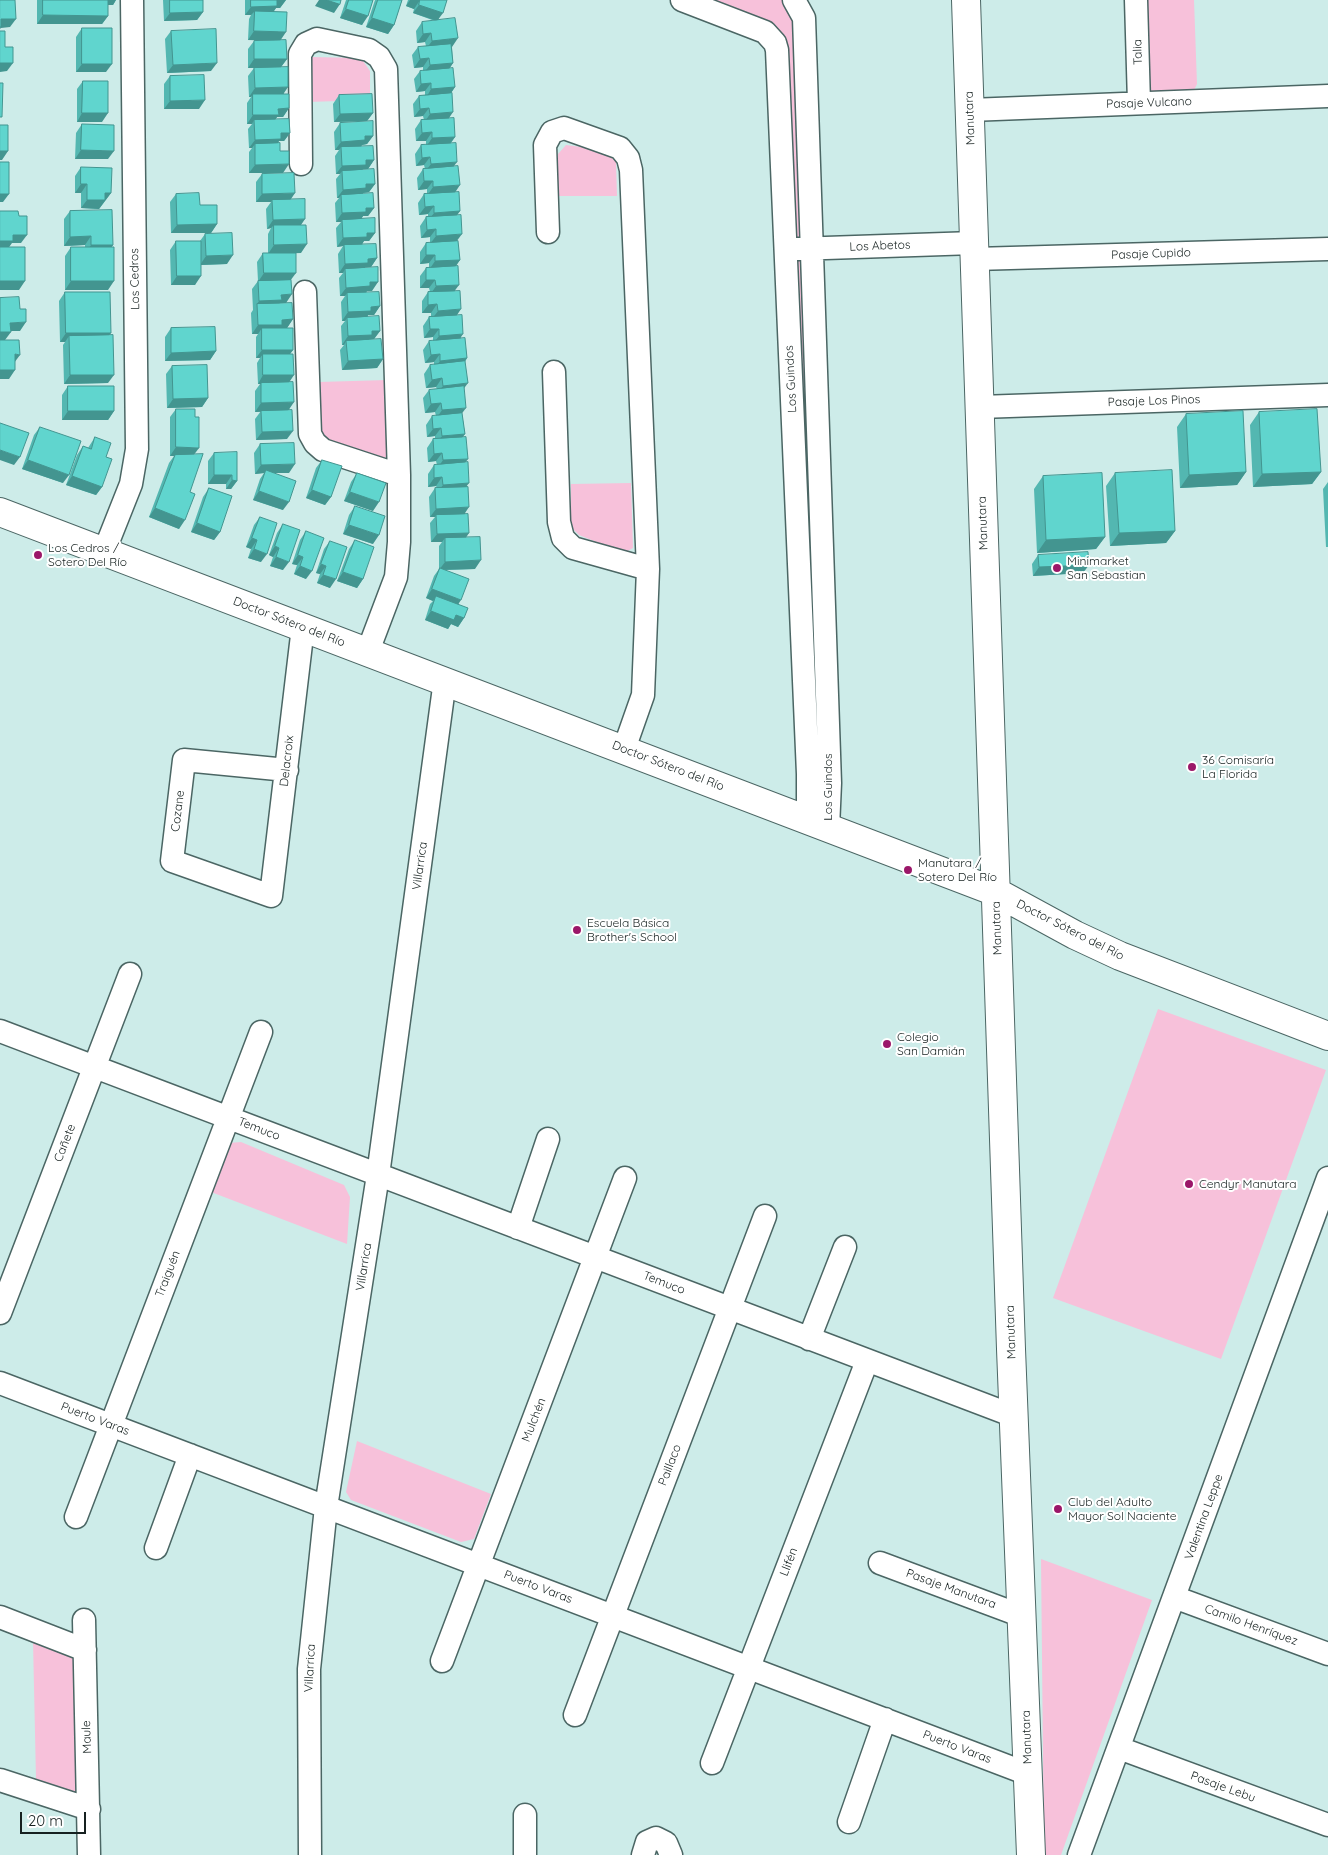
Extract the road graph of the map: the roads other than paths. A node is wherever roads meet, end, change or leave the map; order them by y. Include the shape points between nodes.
1 (132, 0) edge
2 (682, 0) edge
3 (794, 0) edge
4 (966, 0) edge
5 (1136, 0) edge
6 (1328, 96) edge
7 (1139, 103) junction
8 (970, 110) junction
9 (301, 164) dead end
10 (548, 232) dead end
11 (1328, 248) edge
12 (812, 249) junction
13 (785, 250) junction
14 (974, 251) junction
15 (305, 292) dead end
16 (554, 372) dead end
17 (1328, 395) edge
18 (980, 407) junction
19 (399, 475) junction
20 (0, 512) edge
21 (104, 552) junction
22 (648, 569) junction
23 (303, 627) junction
24 (368, 651) junction
25 (445, 680) junction
26 (624, 749) junction
27 (287, 770) junction
28 (818, 824) junction
29 (996, 892) junction
30 (271, 896) joint
31 (130, 974) dead end
32 (0, 1031) edge
33 (261, 1032) dead end
34 (1328, 1036) edge
35 (94, 1067) junction
36 (228, 1118) junction
37 (548, 1139) dead end
38 (378, 1175) junction
39 (625, 1178) dead end
40 (1328, 1178) edge
41 (765, 1216) dead end
42 (518, 1228) junction
43 (845, 1247) dead end
44 (595, 1257) junction
45 (730, 1309) junction
46 (0, 1313) edge
47 (809, 1339) junction
48 (867, 1360) junction
49 (0, 1383) edge
50 (1014, 1416) junction
51 (110, 1425) junction
52 (190, 1456) junction
53 (326, 1507) junction
54 (76, 1517) dead end
55 (156, 1548) dead end
56 (880, 1563) dead end
57 (478, 1565) junction
58 (1174, 1597) junction
59 (612, 1616) junction
60 (1022, 1616) junction
61 (0, 1617) edge
62 (84, 1620) dead end
63 (85, 1650) junction
64 (1328, 1653) edge
65 (442, 1661) dead end
66 (748, 1668) junction
67 (575, 1715) dead end
68 (885, 1719) junction
69 (1119, 1748) junction
70 (712, 1762) dead end
71 (1028, 1774) junction
72 (0, 1780) edge
73 (89, 1809) junction
74 (525, 1815) dead end
75 (849, 1822) dead end
76 (1328, 1825) edge
77 (89, 1855) edge
78 (310, 1855) edge
79 (526, 1855) edge
80 (643, 1855) edge
81 (671, 1855) edge
82 (1031, 1855) edge
83 (1080, 1855) edge

1 - 21 street, Los Cedros via 137,449 131,484
2 - 13 street, Los Guindos via 765,32 775,43
3 - 12 street, Los Guindos via 804,18
4 - 8 main road, Manutara
5 - 7 street, Talia
6 - 7 street, Pasaje Vulcano
7 - 8 street, Pasaje Vulcano
8 - 14 main road, Manutara
9 - 19 street via 300,54 306,44 318,39 369,50 386,69
10 - 22 street via 545,145 552,132 564,128 615,145 625,152 631,170
11 - 14 street, Pasaje Cupido
12 - 13 street, Los Abetos
12 - 14 street, Los Abetos
12 - 28 street, Los Guindos via 830,774
13 - 28 street, Los Guindos via 808,765
14 - 18 main road, Manutara
15 - 19 street via 310,434 323,450
16 - 22 street via 558,522 563,538 573,548
17 - 18 street, Pasaje Los Pinos
18 - 29 main road, Manutara
19 - 24 street via 397,568
20 - 21 main road, Doctor Sótero del Río
21 - 23 main road, Doctor Sótero del Río
22 - 26 street via 643,695
23 - 24 main road, Doctor Sótero del Río
23 - 27 street, Delacroix
24 - 25 main road, Doctor Sótero del Río
25 - 26 main road, Doctor Sótero del Río
25 - 38 street, Villarrica
26 - 28 main road, Doctor Sótero del Río
27 - 30 street, Delacroix
27 - 30 street, Cozane via 184,760 172,861
28 - 29 main road, Doctor Sótero del Río
29 - 34 main road, Doctor Sótero del Río via 1120,956
29 - 50 main road, Manutara
31 - 35 street, Cañete
32 - 35 street, Temuco
33 - 36 street, Traiguén
35 - 36 street, Temuco
35 - 46 street, Cañete
36 - 38 street, Temuco
36 - 51 street, Traiguén
37 - 42 street
38 - 42 street, Temuco
38 - 53 street, Villarrica
39 - 44 street, Mulchén
40 - 58 street, Valentina Leppe
41 - 45 street, Paillaco
42 - 44 street, Temuco
43 - 47 street
44 - 45 street, Temuco
44 - 57 street, Mulchén
45 - 47 street, Temuco
45 - 59 street, Paillaco
47 - 48 street, Temuco
48 - 50 street, Temuco
48 - 66 street, Llifén
49 - 51 street, Puerto Varas
50 - 60 main road, Manutara
51 - 52 street, Puerto Varas
51 - 54 street, Traiguén
52 - 53 street, Puerto Varas
52 - 55 street
53 - 57 street, Puerto Varas
53 - 78 street, Villarrica via 309,1669
56 - 60 street, Pasaje Manutara
57 - 59 street, Puerto Varas
57 - 65 street, Mulchén
58 - 64 street, Camilo Henríquez
58 - 69 street, Valentina Leppe
59 - 66 street, Puerto Varas
59 - 67 street, Paillaco
60 - 71 main road, Manutara
61 - 63 street
62 - 63 street, Maule
63 - 73 street, Maule
66 - 68 street, Puerto Varas
66 - 70 street, Llifén
68 - 71 street, Puerto Varas
68 - 75 street
69 - 76 street, Pasaje Lebu
69 - 83 street, Valentina Leppe
71 - 82 main road, Manutara
72 - 73 street
73 - 77 street, Maule
74 - 79 street
80 - 81 street via 647,1842 656,1838 666,1843

